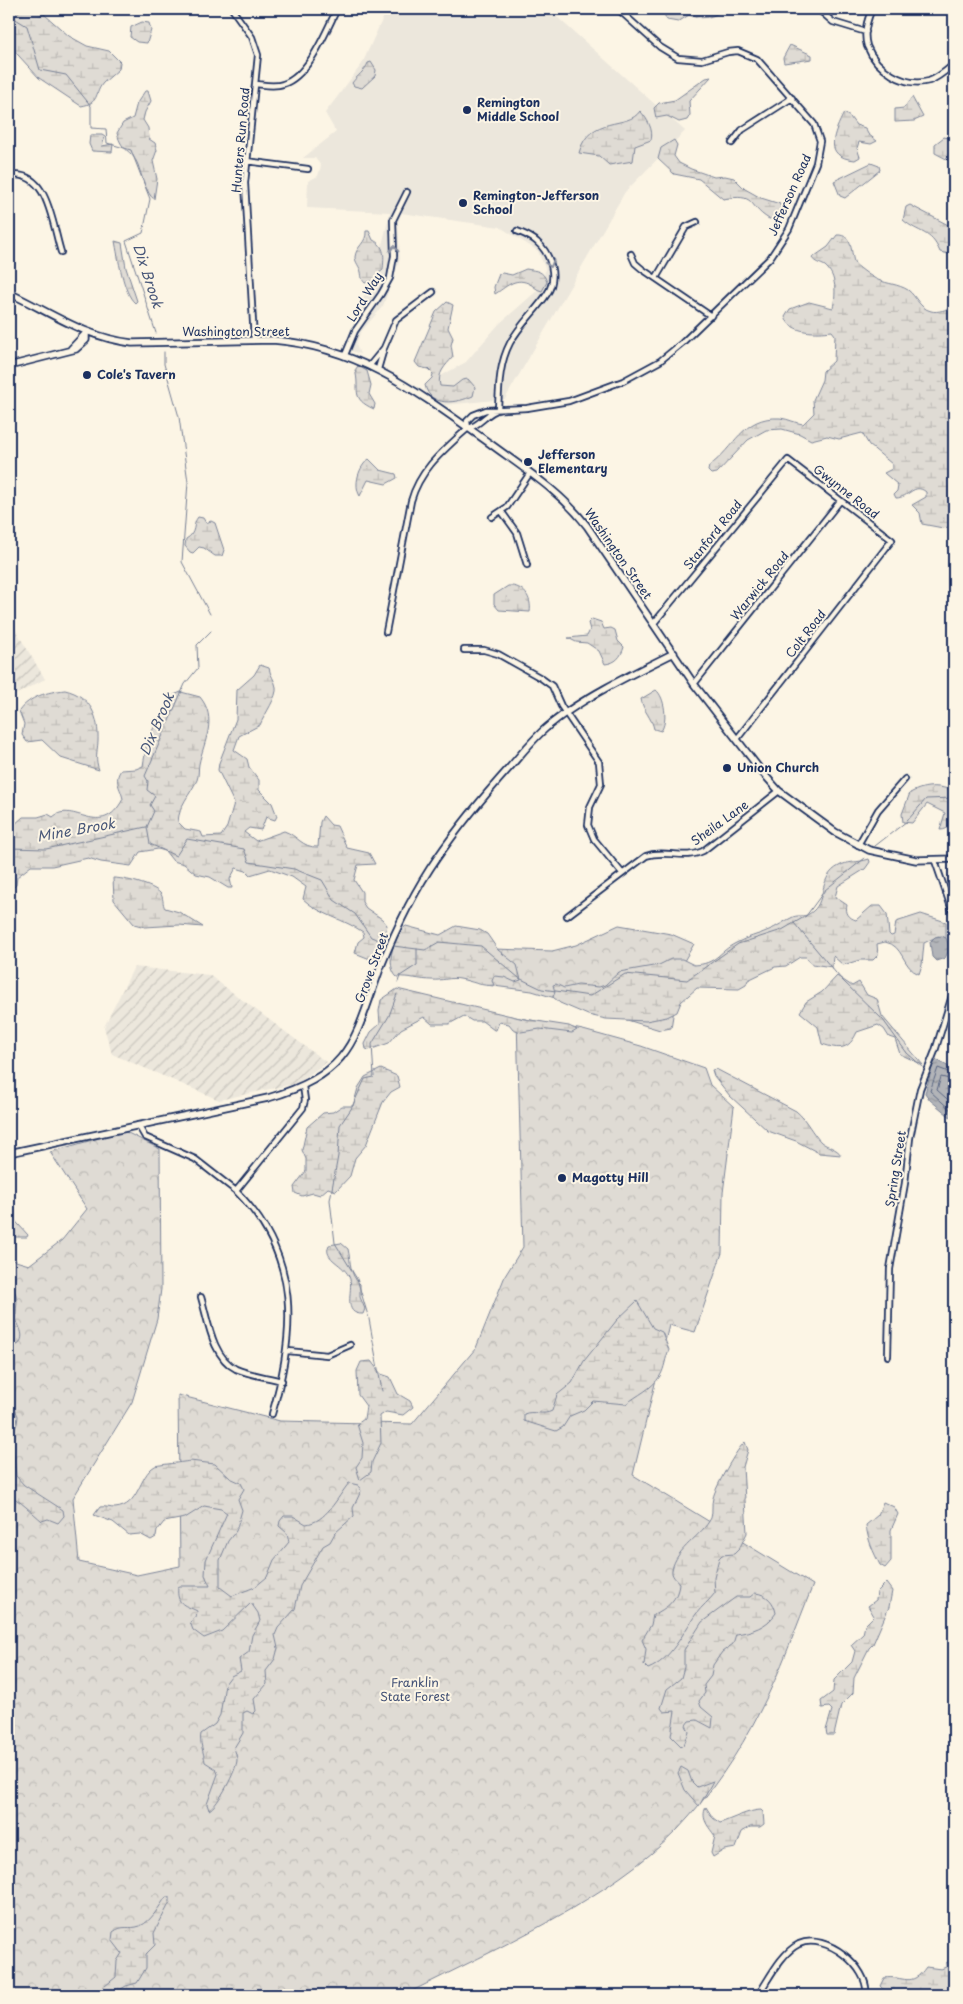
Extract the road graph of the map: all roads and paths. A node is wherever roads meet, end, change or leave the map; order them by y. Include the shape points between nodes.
1 (232, 9) edge
2 (337, 9) edge
3 (618, 9) edge
4 (818, 9) edge
5 (872, 9) edge
6 (866, 32) junction
7 (954, 64) edge
8 (256, 84) junction
9 (792, 98) junction
10 (732, 143) dead end
11 (246, 162) junction
12 (308, 168) dead end
13 (9, 176) edge
14 (407, 192) dead end
15 (697, 222) dead end
16 (517, 231) dead end
17 (60, 252) dead end
18 (632, 254) dead end
19 (656, 278) junction
20 (434, 292) dead end
21 (9, 293) edge
22 (711, 316) junction
23 (86, 333) junction
24 (254, 340) junction
25 (384, 348) junction
26 (345, 355) junction
27 (370, 365) junction
28 (9, 366) edge
29 (378, 369) junction
30 (498, 410) junction
31 (468, 428) junction
32 (788, 460) joint
33 (530, 473) junction
34 (840, 500) junction
35 (502, 512) junction
36 (492, 517) dead end
37 (892, 540) joint
38 (527, 565) dead end
39 (654, 623) junction
40 (386, 632) dead end
41 (464, 650) dead end
42 (674, 653) junction
43 (694, 684) junction
44 (566, 714) junction
45 (737, 739) junction
46 (905, 780) dead end
47 (779, 791) junction
48 (858, 845) junction
49 (954, 858) edge
50 (935, 861) junction
51 (622, 874) junction
52 (567, 916) dead end
53 (954, 916) edge
54 (954, 989) edge
55 (303, 1086) junction
56 (138, 1125) junction
57 (9, 1153) edge
58 (236, 1192) junction
59 (201, 1297) dead end
60 (350, 1345) dead end
61 (288, 1351) junction
62 (888, 1356) dead end
63 (282, 1381) junction
64 (272, 1414) dead end
65 (758, 1995) edge
66 (866, 1995) edge

1 - 8 street, Hunters Run Road via 256,46
2 - 8 street via 320,44 294,79 279,85
3 - 9 street, Jefferson Road via 660,47 678,58 696,61 728,52 749,54
4 - 6 street via 833,22
5 - 6 street
6 - 7 street via 872,55 890,73 904,81 928,81
8 - 11 street, Hunters Run Road
9 - 10 street via 742,130
9 - 22 street, Jefferson Road via 817,130 820,148 816,163 793,221 775,251
11 - 12 street
11 - 24 street, Hunters Run Road via 245,202
13 - 17 street via 24,175 39,185
26 -> 14 street, Lord Way via 355,331 390,278 394,256 393,220
15 - 19 street via 686,227
16 -> 30 street via 538,243 545,252 551,266 552,282 547,296 518,330 506,352 500,376
18 - 19 street via 635,263
19 - 22 street
20 - 25 street via 396,320
21 - 23 main road, Washington Street
22 - 30 street, Jefferson Road via 660,361 623,381 569,401
23 - 24 main road, Washington Street via 132,343
23 - 28 main road via 87,338 76,349
24 - 26 main road, Washington Street via 294,342
25 - 27 street
25 - 29 street
26 - 27 main road, Washington Street
27 - 29 main road, Washington Street
29 - 31 main road, Washington Street
30 - 31 street, Jefferson Road
30 - 31 street, Jefferson Road via 486,410 473,416 467,422
31 - 33 main road, Washington Street
31 - 40 street via 423,472 414,490
32 - 34 street, Gwynne Road
32 - 39 street, Stanford Road
33 - 35 street
33 - 39 main road, Washington Street via 576,512
34 - 37 street, Gwynne Road
34 - 43 street, Warwick Road
35 - 36 street
35 - 38 street via 517,533
37 - 45 street, Colt Road
39 - 42 main road, Washington Street
41 - 44 street via 498,654 542,678 552,686
42 - 43 main road, Washington Street
42 - 44 main road, Grove Street
43 - 45 main road, Washington Street
44 - 51 street via 595,753 601,768 600,787 588,813 590,831
44 - 55 main road, Grove Street via 530,743 456,832 428,872 390,944 361,1026 350,1045 334,1064
45 - 47 main road, Washington Street
46 - 48 street via 878,810
47 - 48 main road, Washington Street
47 - 51 street, Sheila Lane via 703,851 689,855 650,855
48 - 50 main road, Washington Street via 887,856
49 - 50 main road, Washington Street
50 - 53 street
51 - 52 street, Sheila Lane
54 - 62 street, Spring Street via 920,1088 910,1138 890,1269
55 - 56 main road, Grove Street via 268,1098
55 - 58 street via 303,1108
56 - 57 main road, Grove Street
56 - 58 street via 145,1137 195,1159
58 - 61 street via 264,1224 277,1252 287,1296
59 - 63 street via 217,1349 225,1360 241,1370
60 - 61 street via 327,1355
61 - 63 street
63 - 64 street
65 - 66 street via 790,1951 801,1943 814,1941 827,1945 858,1967 864,1978

